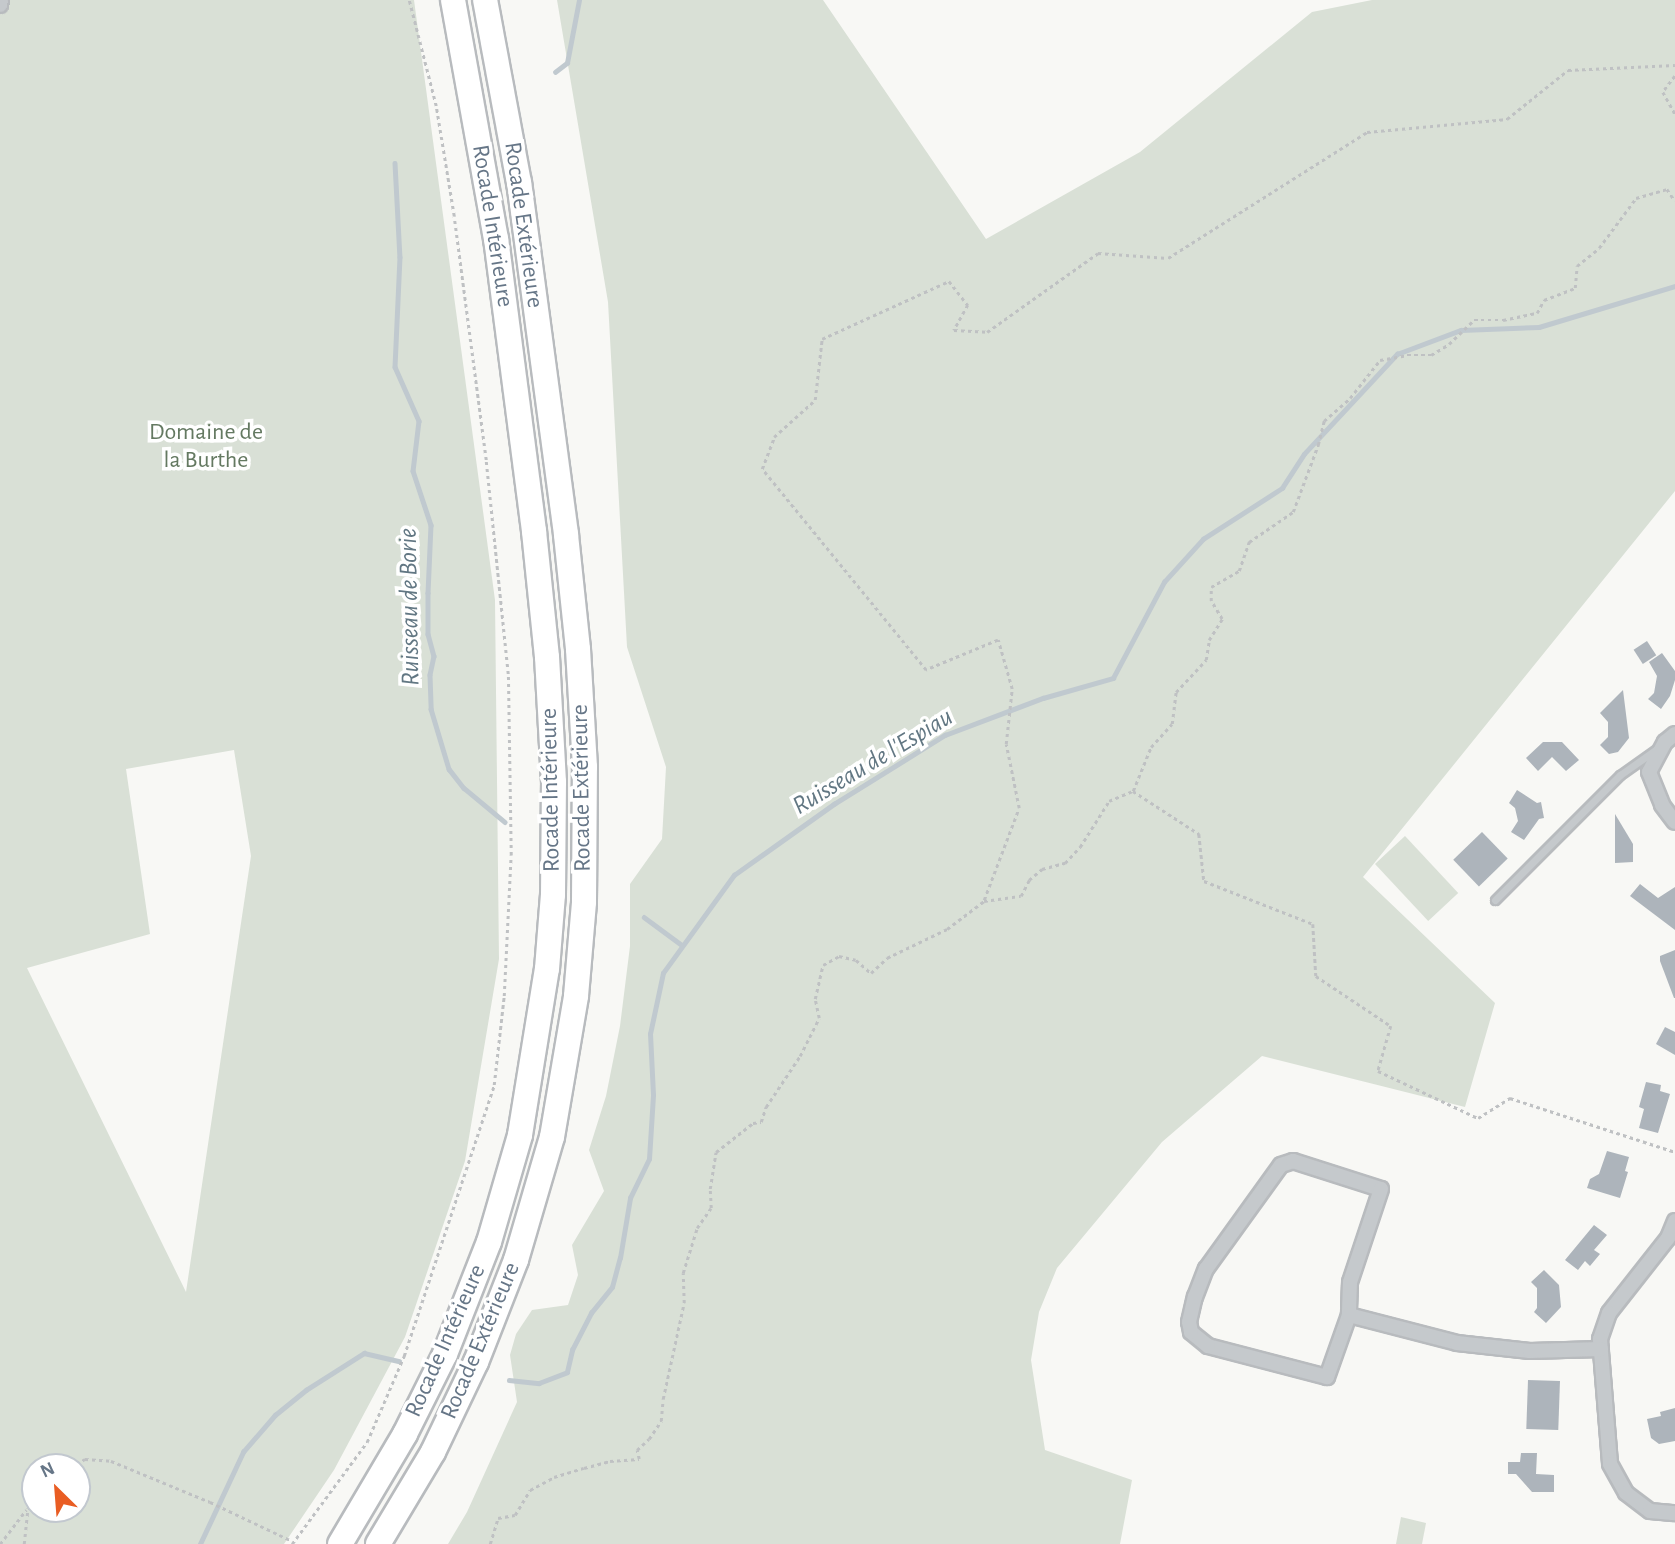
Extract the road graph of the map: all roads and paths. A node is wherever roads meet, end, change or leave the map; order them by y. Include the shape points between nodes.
1 (409, 0) edge
2 (453, 0) edge
3 (485, 0) edge
4 (1675, 65) edge
5 (1675, 76) edge
6 (1675, 114) edge
7 (1675, 201) edge
8 (1670, 738) edge
9 (1133, 791) junction
10 (1675, 822) edge
11 (1495, 900) dead end
12 (984, 901) junction
13 (1675, 1152) edge
14 (1675, 1221) edge
15 (1349, 1315) junction
16 (1601, 1349) junction
17 (91, 1459) edge
18 (1675, 1513) edge
19 (21, 1517) edge
20 (26, 1523) edge
21 (293, 1543) edge
22 (0, 1544) edge
23 (24, 1544) edge
24 (340, 1544) edge
25 (378, 1544) edge
26 (490, 1544) edge

1 - 21 path via 436,107 454,216 508,674 511,855 504,996 494,1085 404,1356 367,1442
2 - 24 highway, Rocade Intérieure via 496,239 536,543 554,782 549,944 520,1135 489,1242 417,1411
3 - 25 highway, Rocade Extérieure via 519,183 566,534 585,767 584,902 576,996 552,1136 516,1260 476,1362 438,1441
4 - 12 path via 1568,70 1507,119 1367,132 1168,258 1098,253 987,332 954,330 968,305 949,281 822,339 815,400 774,437 762,469 926,670 998,640 1012,689 1006,744 1019,808
5 - 6 path via 1663,92
7 - 9 path via 1667,189 1636,198 1599,248 1577,266 1575,288 1544,300 1537,313 1474,320 1431,355 1380,360 1350,398 1324,421 1293,512 1249,542 1239,571 1211,587 1211,601 1222,619 1209,640 1206,660 1177,692 1172,724 1151,747
8 - 10 street via 1649,772 1662,805
8 - 11 lane via 1620,775
9 - 12 path via 1110,802 1065,863 1042,869 1021,895
9 - 13 path via 1199,834 1204,880 1313,924 1316,976 1391,1026 1378,1071 1478,1118 1510,1098
12 - 26 path via 947,929 887,958 871,973 856,960 839,956 823,965 816,999 819,1018 800,1056 761,1122 753,1123 716,1152 711,1209 697,1228 683,1273 684,1303 661,1421 638,1450 639,1459 584,1468 530,1490 515,1515 498,1518
14 - 16 street via 1668,1238 1609,1312
15 - 15 street via 1350,1282 1381,1189 1293,1161 1281,1165 1206,1269 1192,1310 1191,1332 1208,1346 1328,1377
15 - 16 street via 1457,1343 1530,1351
16 - 18 street via 1610,1464 1626,1493 1650,1511
17 - 21 path via 111,1461
19 - 22 path
20 - 23 path

